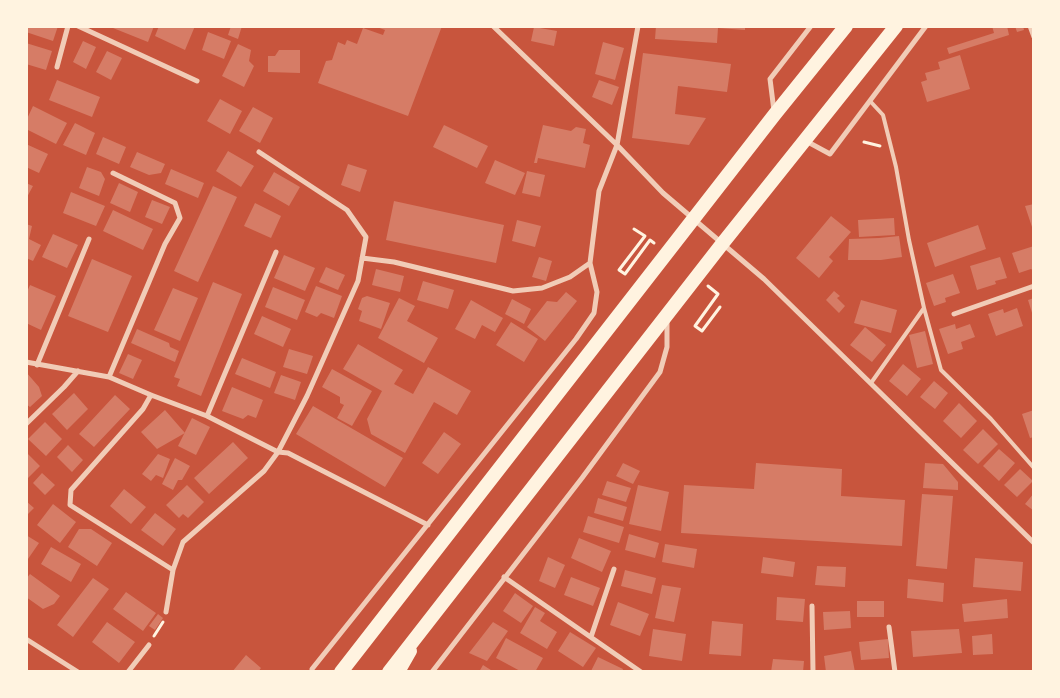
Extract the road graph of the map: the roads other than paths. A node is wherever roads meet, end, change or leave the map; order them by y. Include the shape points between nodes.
1 (68, 26) edge
2 (78, 26) edge
3 (492, 26) edge
4 (638, 26) edge
5 (811, 26) edge
6 (846, 26) edge
7 (896, 26) edge
8 (926, 26) edge
9 (1030, 26) edge
10 (1034, 38) edge
11 (57, 67) dead end
12 (197, 80) dead end
13 (870, 100) junction
14 (775, 114) junction
15 (805, 140) junction
16 (617, 145) junction
17 (259, 152) dead end
18 (113, 173) dead end
19 (694, 219) junction
20 (89, 239) dead end
21 (722, 244) junction
22 (276, 252) dead end
23 (362, 258) junction
24 (590, 263) junction
25 (1034, 286) edge
26 (924, 308) junction
27 (954, 314) dead end
28 (667, 317) junction
29 (26, 362) edge
30 (37, 365) junction
31 (78, 371) junction
32 (109, 377) junction
33 (871, 383) junction
34 (151, 395) junction
35 (207, 416) junction
36 (26, 424) edge
37 (278, 452) junction
38 (1034, 468) edge
39 (428, 525) junction
40 (1034, 543) edge
41 (614, 569) dead end
42 (173, 570) junction
43 (504, 577) junction
44 (812, 606) dead end
45 (166, 612) road end
46 (425, 625) junction
47 (889, 627) dead end
48 (591, 637) junction
49 (26, 639) edge
50 (149, 645) road end
51 (639, 671) edge
52 (78, 672) edge
53 (128, 672) edge
54 (312, 672) edge
55 (341, 672) edge
56 (389, 672) edge
57 (399, 672) edge
58 (432, 672) edge
59 (813, 672) edge
60 (895, 672) edge

1 - 11 street
2 - 12 street
3 - 16 street
4 - 16 street
5 - 14 street via 770,79
6 - 14 highway
7 - 15 highway
8 - 13 street
9 - 10 street
13 - 15 street via 830,154
13 - 26 lane via 883,115
14 - 19 highway
15 - 21 highway
16 - 19 street via 651,182
16 - 24 street via 599,191
17 - 23 street via 348,210 366,237
18 - 32 street via 175,203 180,218 165,244
19 - 21 street
19 - 55 highway
20 - 30 street
21 - 28 highway
21 - 33 street via 764,279
22 - 35 street
23 - 24 street via 394,262 512,291 542,288 570,277
23 - 37 street via 358,281 307,396
24 - 39 street via 597,292 594,313
25 - 27 street
26 - 33 lane
26 - 38 lane via 941,370 991,419
28 - 43 street via 667,347 660,372
28 - 46 highway
29 - 30 street
30 - 31 street
31 - 32 street
31 - 36 street
32 - 34 street
33 - 40 street
34 - 35 street
34 - 42 street via 143,409 71,490 70,505
35 - 37 street
37 - 39 street via 288,454
37 - 42 street via 264,471 183,542
39 - 54 street
41 - 48 street
42 - 45 street
43 - 48 street
43 - 58 street
44 - 59 street
46 - 56 highway
46 - 57 main road
47 - 60 street
48 - 51 street
49 - 52 street
50 - 53 street

